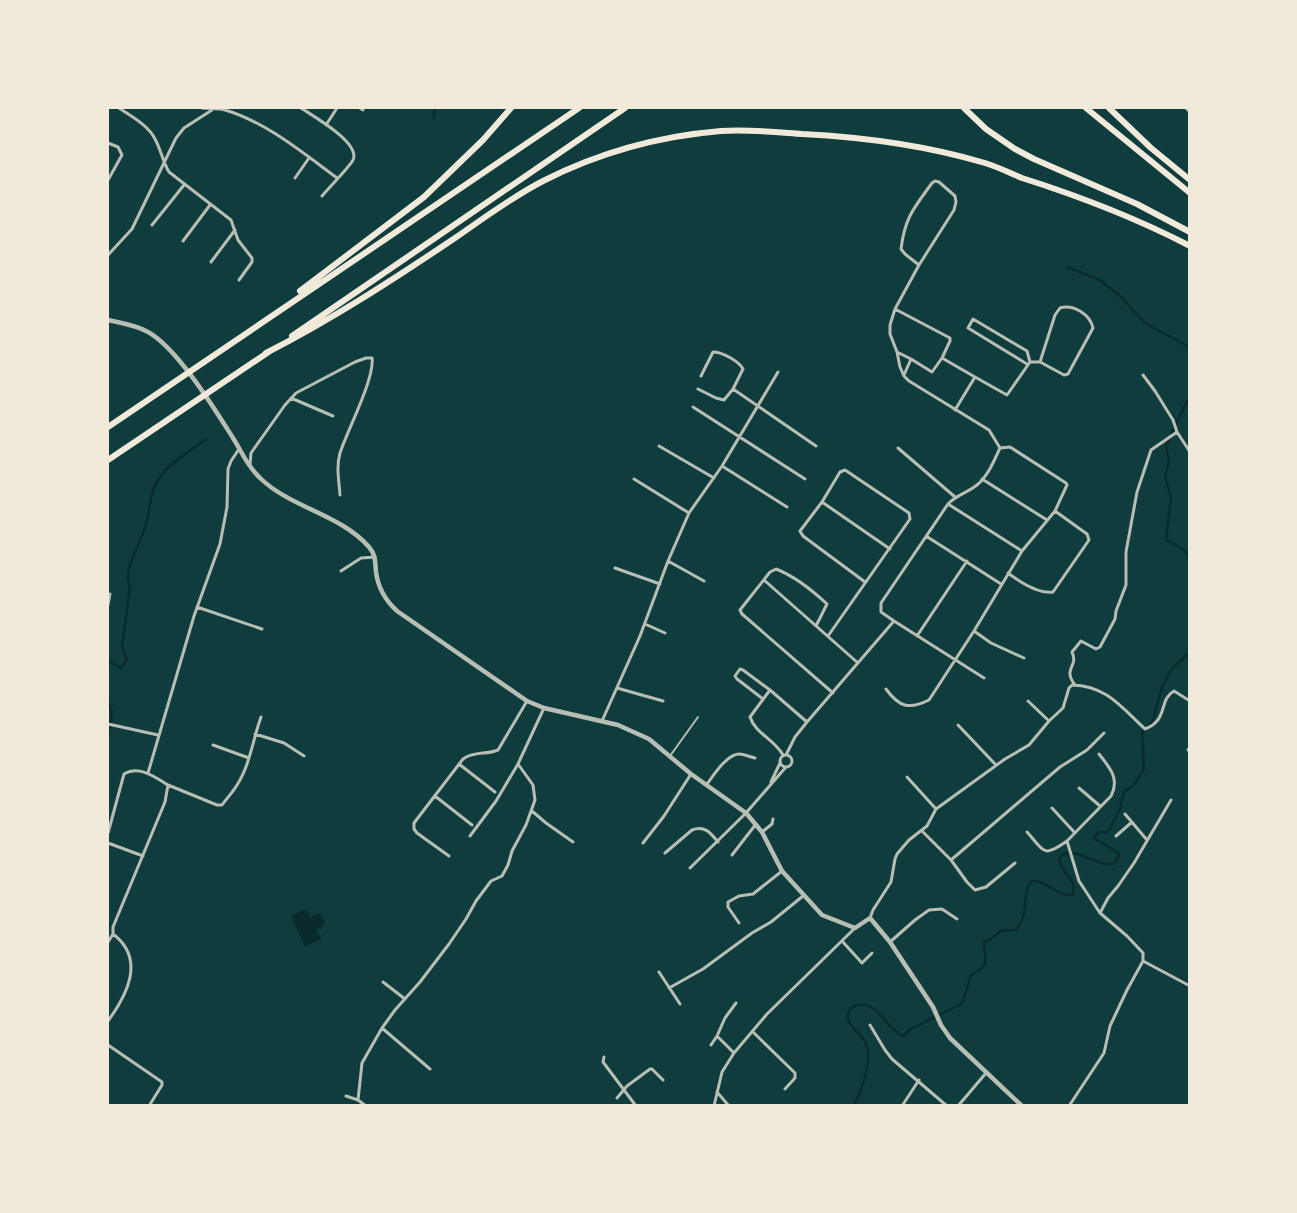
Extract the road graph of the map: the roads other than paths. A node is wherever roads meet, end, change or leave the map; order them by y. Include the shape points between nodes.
1 (120, 108) edge
2 (202, 108) edge
3 (301, 108) edge
4 (337, 108) edge
5 (511, 108) edge
6 (579, 108) edge
7 (625, 108) edge
8 (964, 108) edge
9 (1086, 108) edge
10 (1110, 108) edge
11 (1187, 108) edge
12 (212, 109) edge
13 (1190, 111) edge
14 (326, 125) junction
15 (108, 143) edge
16 (309, 158) junction
17 (164, 164) junction
18 (295, 178) dead end
19 (337, 178) junction
20 (108, 180) edge
21 (1190, 180) edge
22 (184, 185) junction
23 (1190, 193) edge
24 (322, 196) dead end
25 (210, 205) junction
26 (152, 226) dead end
27 (235, 229) junction
28 (1190, 232) edge
29 (183, 241) dead end
30 (1190, 246) edge
31 (108, 256) edge
32 (211, 262) dead end
33 (920, 265) junction
34 (239, 280) dead end
35 (896, 309) junction
36 (278, 310) junction
37 (108, 320) edge
38 (897, 352) junction
39 (266, 354) junction
40 (942, 358) junction
41 (911, 359) junction
42 (1040, 362) junction
43 (1028, 363) junction
44 (778, 372) dead end
45 (1143, 375) dead end
46 (701, 376) dead end
47 (904, 376) junction
48 (975, 377) junction
49 (698, 389) dead end
50 (733, 389) junction
51 (291, 398) junction
52 (693, 407) dead end
53 (758, 407) junction
54 (955, 410) junction
55 (333, 416) dead end
56 (108, 427) edge
57 (1177, 432) junction
58 (739, 436) junction
59 (659, 446) dead end
60 (816, 446) dead end
61 (898, 448) dead end
62 (1000, 448) junction
63 (239, 449) junction
64 (1190, 452) edge
65 (108, 460) edge
66 (722, 466) junction
67 (250, 468) junction
68 (714, 478) junction
69 (634, 479) dead end
70 (805, 479) dead end
71 (982, 479) junction
72 (340, 495) dead end
73 (954, 497) junction
74 (822, 502) junction
75 (948, 504) junction
76 (787, 507) dead end
77 (1056, 511) junction
78 (689, 513) junction
79 (1047, 520) junction
80 (926, 536) junction
81 (890, 549) junction
82 (1022, 551) junction
83 (375, 557) junction
84 (966, 561) junction
85 (668, 562) junction
86 (614, 568) dead end
87 (341, 571) dead end
88 (1008, 573) junction
89 (764, 580) junction
90 (704, 581) dead end
91 (865, 582) junction
92 (660, 584) junction
93 (1001, 584) junction
94 (110, 594) dead end
95 (108, 605) edge
96 (197, 607) junction
97 (894, 621) junction
98 (645, 624) junction
99 (816, 626) junction
100 (262, 629) dead end
101 (974, 631) junction
102 (665, 633) dead end
103 (828, 636) junction
104 (917, 636) junction
105 (1024, 658) dead end
106 (954, 660) junction
107 (858, 663) junction
108 (984, 678) dead end
109 (1075, 685) junction
110 (617, 688) junction
111 (886, 689) dead end
112 (770, 690) junction
113 (833, 693) junction
114 (763, 699) junction
115 (527, 701) junction
116 (663, 701) dead end
117 (1028, 701) dead end
118 (1190, 701) edge
119 (544, 708) junction
120 (261, 717) dead end
121 (698, 717) dead end
122 (602, 721) junction
123 (1049, 721) junction
124 (807, 722) junction
125 (108, 724) edge
126 (958, 725) dead end
127 (1104, 733) dead end
128 (255, 734) junction
129 (158, 735) junction
130 (213, 745) dead end
131 (1099, 754) dead end
132 (785, 755) junction
133 (304, 756) dead end
134 (670, 756) junction
135 (249, 758) junction
136 (755, 758) dead end
137 (780, 763) junction
138 (460, 764) junction
139 (518, 764) junction
140 (996, 766) junction
141 (786, 767) junction
142 (148, 773) junction
143 (691, 774) junction
144 (907, 777) dead end
145 (707, 784) junction
146 (168, 785) junction
147 (768, 787) junction
148 (1079, 788) dead end
149 (495, 792) dead end
150 (435, 796) junction
151 (1171, 800) dead end
152 (1100, 806) junction
153 (1052, 808) dead end
154 (936, 809) junction
155 (532, 811) junction
156 (746, 813) junction
157 (1125, 814) dead end
158 (773, 820) dead end
159 (1132, 822) junction
160 (756, 824) junction
161 (472, 826) dead end
162 (922, 831) junction
163 (762, 832) junction
164 (1027, 832) dead end
165 (108, 833) edge
166 (1075, 833) junction
167 (470, 836) dead end
168 (1116, 836) dead end
169 (1147, 840) junction
170 (1067, 841) junction
171 (573, 842) dead end
172 (718, 842) junction
173 (108, 843) edge
174 (643, 843) dead end
175 (665, 852) dead end
176 (732, 855) dead end
177 (143, 856) junction
178 (448, 856) dead end
179 (951, 860) junction
180 (1015, 863) dead end
181 (690, 868) dead end
182 (782, 871) junction
183 (803, 896) junction
184 (1100, 913) junction
185 (870, 918) junction
186 (957, 919) dead end
187 (108, 924) edge
188 (739, 924) dead end
189 (113, 926) junction
190 (855, 928) junction
191 (113, 934) junction
192 (842, 941) junction
193 (108, 942) edge
194 (890, 942) junction
195 (872, 953) dead end
196 (1143, 961) junction
197 (659, 972) dead end
198 (383, 982) dead end
199 (1190, 986) edge
200 (669, 988) junction
201 (405, 999) junction
202 (736, 1003) dead end
203 (680, 1004) dead end
204 (108, 1021) edge
205 (870, 1026) dead end
206 (382, 1028) junction
207 (752, 1032) junction
208 (717, 1036) junction
209 (108, 1045) edge
210 (711, 1045) dead end
211 (734, 1054) junction
212 (604, 1056) dead end
213 (430, 1069) dead end
214 (987, 1072) junction
215 (663, 1080) dead end
216 (918, 1080) junction
217 (625, 1089) junction
218 (785, 1089) dead end
219 (717, 1092) junction
220 (346, 1096) dead end
221 (617, 1098) dead end
222 (358, 1100) junction
223 (149, 1106) edge
224 (366, 1106) edge
225 (636, 1106) edge
226 (714, 1106) edge
227 (729, 1106) edge
228 (902, 1106) edge
229 (947, 1106) edge
230 (958, 1106) edge
231 (1022, 1106) edge
232 (1069, 1106) edge

1 - 17 street via 151,133
2 - 12 street
3 - 14 street
4 - 14 street
5 - 36 highway via 424,197
6 - 36 highway
7 - 39 highway
8 - 28 highway via 986,129 1015,149 1165,217
9 - 23 highway
10 - 21 highway
11 - 13 street
12 - 16 street via 247,119
12 - 17 street via 184,128 172,143
14 - 19 street via 347,141 354,154
15 - 20 street via 120,149 122,155
16 - 18 street
16 - 19 street
17 - 22 street
17 - 31 street via 132,228
19 - 24 street
22 - 25 street
22 - 26 street
25 - 27 street via 231,220
25 - 29 street
27 - 32 street
27 - 34 street via 238,240 252,258
30 - 39 highway via 1121,212 1052,186 986,163 930,150 849,137 744,131 698,134 596,158 542,181 303,335
33 - 33 street via 956,202 955,196 935,181 909,215 904,231 901,249
33 - 35 street
35 - 38 street via 890,334
35 - 40 street via 950,338
36 - 56 highway
37 - 63 street via 146,330 159,340 181,363
38 - 41 street
38 - 47 street
39 - 65 highway
40 - 41 street via 932,372
40 - 48 street
41 - 47 street
42 - 42 street via 1068,374 1093,328 1087,317 1072,307 1060,308
42 - 43 street
43 - 43 street via 968,328 973,319 1027,351
43 - 48 street via 1007,394
44 - 53 street
45 - 57 street via 1173,420
46 - 50 street via 713,352 719,352 742,366
47 - 54 street
48 - 54 street
49 - 50 street via 723,400
50 - 53 street
51 - 55 street
51 - 67 street via 251,453
51 - 72 street via 355,362 372,358 365,390 340,455
52 - 58 street
53 - 58 street
53 - 60 street
54 - 62 street via 989,430
57 - 64 street
57 - 109 street via 1151,450 1137,492 1128,536 1126,586 1115,619 1100,647 1096,649 1081,641 1072,652 1073,664 1069,672
58 - 66 street
58 - 70 street
59 - 68 street
61 - 73 street
62 - 71 street
62 - 77 street via 1010,447 1066,482
63 - 67 street
63 - 96 street via 228,469 227,507 220,544
66 - 68 street
66 - 76 street
67 - 83 street via 273,489 349,530 369,547
68 - 78 street
69 - 78 street
71 - 73 street
71 - 79 street
73 - 75 street
74 - 81 street
74 - 81 street via 840,472 845,470 909,513 910,519
74 - 91 street via 800,531
75 - 80 street
75 - 82 street
77 - 79 street
77 - 88 street via 1087,534 1089,540 1053,592 1046,593
78 - 85 street
79 - 82 street
80 - 84 street
80 - 97 street via 881,603 881,612
81 - 91 street
82 - 88 street
83 - 87 street via 361,558
83 - 115 street via 378,580 389,603
84 - 93 street
84 - 104 street
85 - 90 street
85 - 92 street
86 - 92 street
88 - 93 street
89 - 99 street
89 - 99 street via 776,569 818,596 827,604
89 - 113 street via 740,610 742,614
91 - 103 street
92 - 98 street
93 - 101 street
94 - 95 street
96 - 100 street
96 - 129 street
97 - 104 street
97 - 107 street
98 - 102 street
98 - 110 street
99 - 103 street
101 - 105 street via 996,646
101 - 106 street
103 - 107 street
104 - 106 street
106 - 108 street
106 - 111 street via 929,700 918,706 906,706
107 - 113 street
109 - 118 street via 1114,698 1145,728 1159,720 1170,693 1178,692
109 - 123 street via 1069,688 1063,708
110 - 116 street
110 - 122 street
112 - 114 street
112 - 114 street via 740,670 737,679
112 - 124 street
113 - 124 street
114 - 132 street via 750,716 751,721
115 - 119 street
115 - 138 street via 498,750 490,754 470,755
117 - 123 street
119 - 122 street
119 - 139 street
120 - 128 street
121 - 134 lane
122 - 134 street via 650,739
123 - 140 street via 1029,745
124 - 132 street
125 - 129 street
126 - 140 street
127 - 179 street
128 - 133 street via 284,744
128 - 135 street
129 - 142 street
130 - 135 street
131 - 152 street via 1110,768 1116,784 1111,796
132 - 137 street via 780,758
132 - 141 street via 792,760
134 - 143 street
135 - 146 street via 237,786 222,805
136 - 145 street via 739,754 732,756
137 - 141 street
137 - 147 street
138 - 149 street
138 - 150 street
139 - 155 street via 533,785 535,800
139 - 167 street
140 - 154 street
141 - 147 street
142 - 146 street
142 - 165 street via 134,771 124,774
143 - 145 street
143 - 174 street
144 - 154 street
145 - 156 street
146 - 177 street via 165,802
147 - 156 street
148 - 152 street
150 - 161 street
150 - 178 street via 414,823 414,829
151 - 169 street
152 - 166 street
153 - 166 street
154 - 162 street
155 - 171 street
155 - 201 street via 502,876 491,881 449,944
156 - 160 street
156 - 172 street
157 - 159 street
158 - 163 street
159 - 168 street
159 - 169 street
160 - 163 street
160 - 176 street
162 - 179 street
162 - 185 street via 897,854 891,882
163 - 182 street
164 - 170 street via 1047,852
166 - 170 street
169 - 184 street
170 - 184 street via 1079,881
172 - 175 street via 702,827 692,830
172 - 181 street
173 - 177 street
177 - 189 street
179 - 180 street via 967,882 978,890
182 - 183 street
182 - 188 street via 753,894 728,902
183 - 190 street via 822,915
183 - 200 street via 703,969
184 - 196 street via 1143,953
185 - 190 street
185 - 194 street
186 - 194 street via 942,909 929,910
187 - 189 street
189 - 191 street
190 - 192 street
191 - 193 street
191 - 204 street via 127,951 132,967 125,993
192 - 195 street via 862,963
192 - 207 street
194 - 214 street via 950,1038
196 - 199 street
196 - 232 street via 1110,1026 1104,1053
197 - 200 street
198 - 201 street
200 - 203 street
201 - 206 street
202 - 208 street
205 - 216 street via 892,1059
206 - 213 street
206 - 222 street via 362,1063
207 - 211 street
207 - 218 street via 795,1073 795,1078
208 - 210 street
208 - 211 street
209 - 223 street via 162,1082
211 - 219 street via 722,1072
212 - 217 street via 603,1062
214 - 230 street
214 - 231 street
215 - 217 street via 650,1069
216 - 228 street
216 - 229 street
217 - 221 street
217 - 225 street
219 - 226 street
219 - 227 street
220 - 222 street
222 - 224 street

